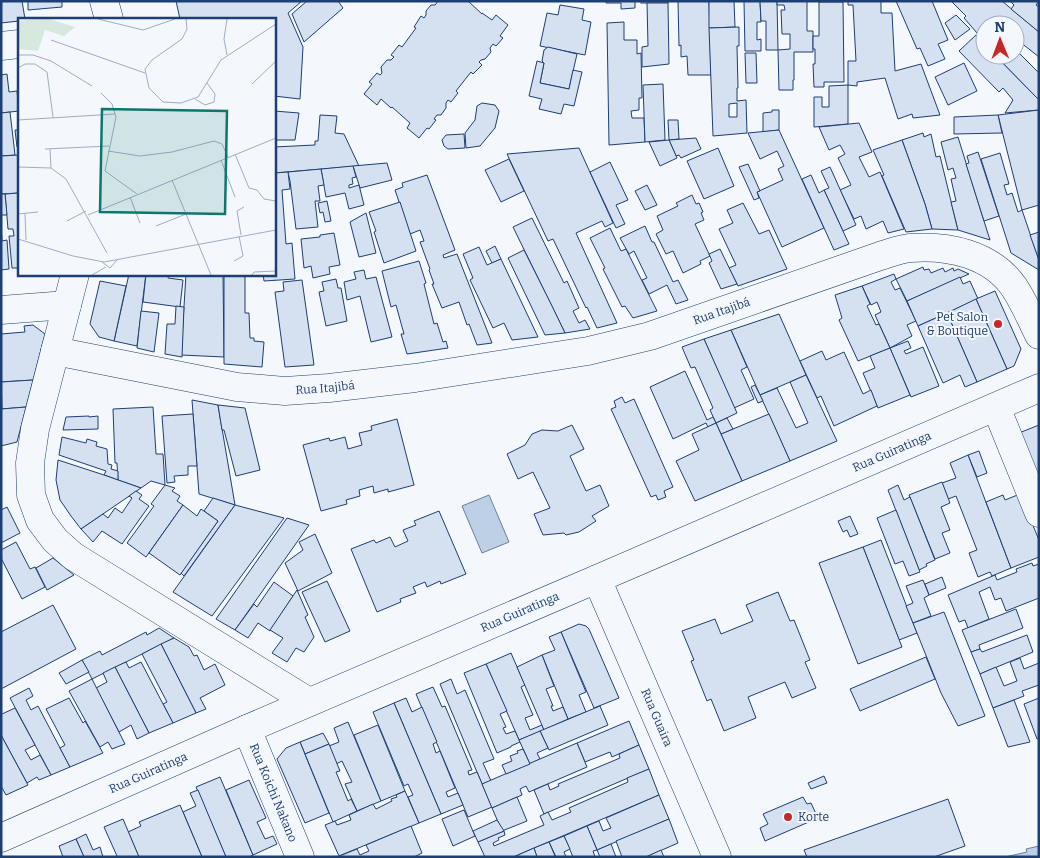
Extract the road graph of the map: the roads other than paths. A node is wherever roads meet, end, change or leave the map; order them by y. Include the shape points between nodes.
1 (104, 1) edge
2 (109, 18) edge
3 (18, 44) edge
4 (1, 46) edge
5 (75, 275) edge
6 (67, 305) junction
7 (1, 310) edge
8 (1039, 335) edge
9 (55, 351) junction
10 (1039, 388) edge
11 (996, 407) junction
12 (1039, 513) edge
13 (597, 579) junction
14 (309, 702) junction
15 (247, 729) junction
16 (1, 838) edge
17 (300, 857) edge
18 (718, 857) edge

1 - 2 street
3 - 4 street
5 - 6 street
6 - 7 street
6 - 9 street
8 - 9 street, Rua Itajibá via 1014,286 987,263 951,249 909,248 650,336 588,351 405,379 285,391 237,387
9 - 14 street via 35,429 30,463 31,495 40,520 73,556
10 - 11 street, Rua Guiratinga
11 - 12 street
11 - 13 street, Rua Guiratinga
13 - 14 street, Rua Guiratinga
13 - 18 street, Rua Guaira
14 - 15 street, Rua Guiratinga
15 - 16 street, Rua Guiratinga
15 - 17 street, Rua Koichi Nakano

